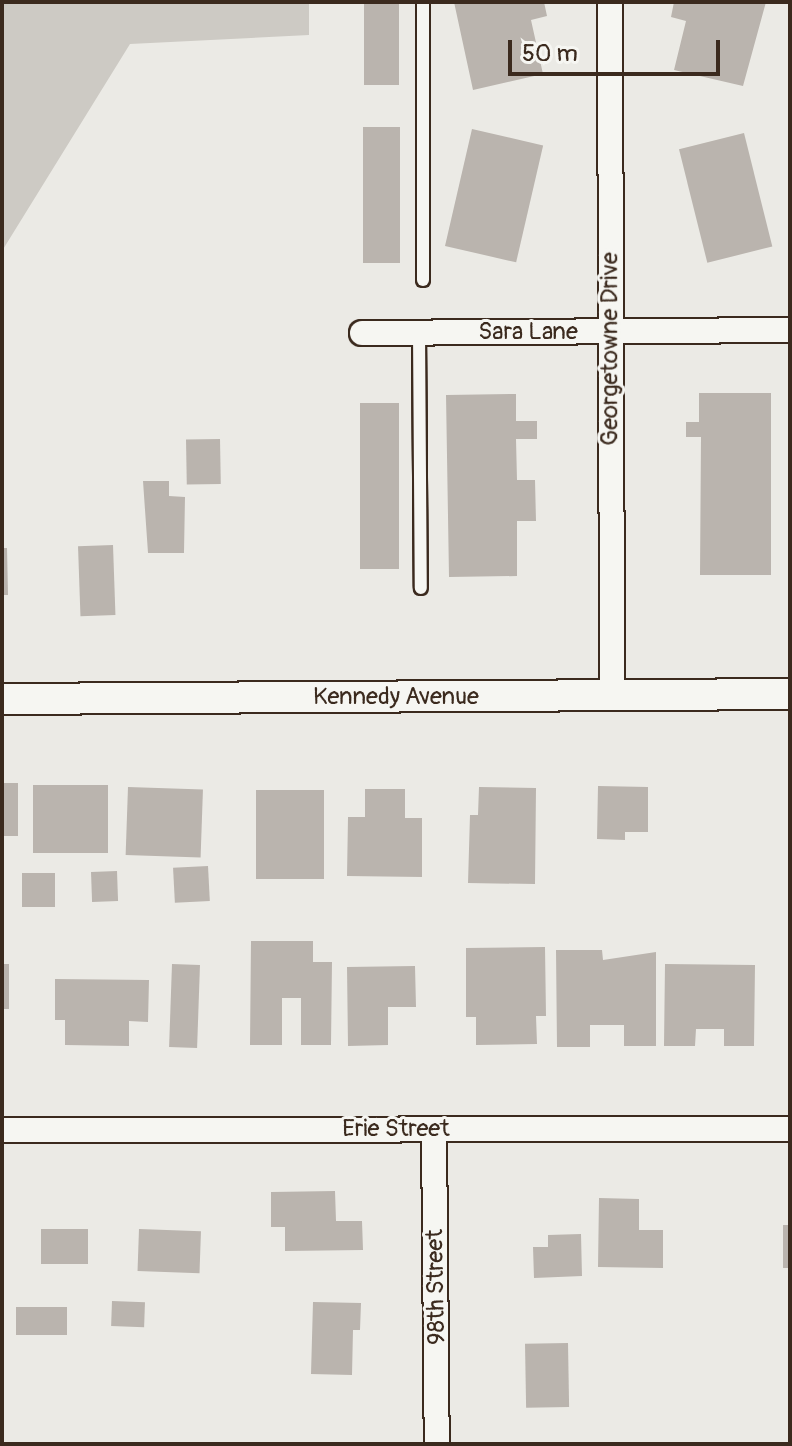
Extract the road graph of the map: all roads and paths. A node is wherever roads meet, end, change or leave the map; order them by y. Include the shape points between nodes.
1 (423, 2) edge
2 (610, 2) edge
3 (423, 280) dead end
4 (790, 330) edge
5 (419, 332) junction
6 (610, 332) junction
7 (362, 333) dead end
8 (421, 588) dead end
9 (790, 694) edge
10 (612, 695) junction
11 (2, 699) edge
12 (434, 1129) junction
13 (790, 1129) edge
14 (2, 1130) edge
15 (437, 1444) edge

1 - 3 lane
2 - 6 street, Georgetowne Drive
4 - 6 street, Sara Lane
5 - 6 street, Sara Lane
5 - 7 street, Sara Lane
5 - 8 lane
6 - 10 street, Georgetowne Drive
9 - 10 street, Kennedy Avenue
10 - 11 street, Kennedy Avenue
12 - 13 street, Erie Street
12 - 14 street, Erie Street
12 - 15 street, 98th Street

